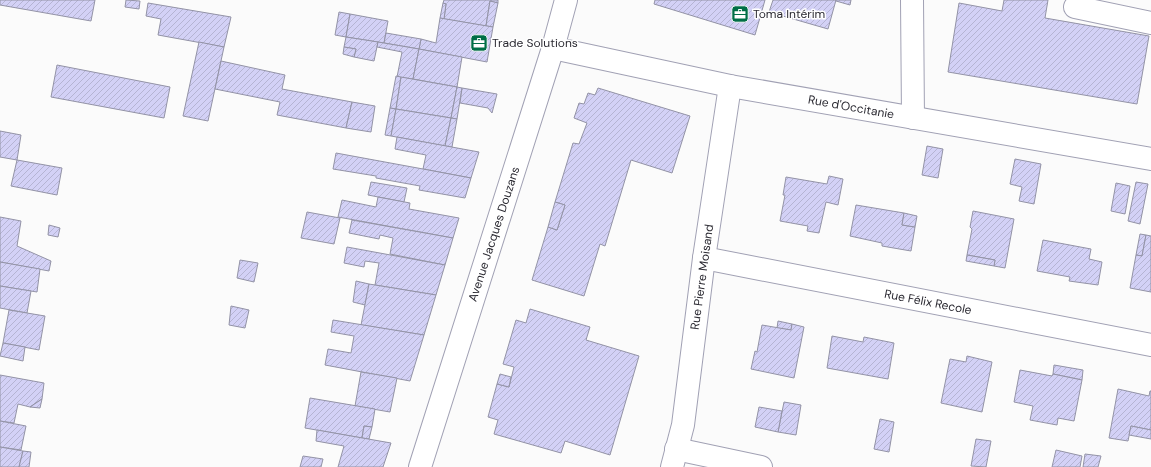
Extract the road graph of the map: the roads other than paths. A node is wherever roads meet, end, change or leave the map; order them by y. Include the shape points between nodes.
1 (566, 0) edge
2 (912, 0) edge
3 (1075, 7) dead end
4 (1151, 22) edge
5 (553, 48) junction
6 (730, 86) junction
7 (913, 118) junction
8 (1151, 159) edge
9 (704, 258) junction
10 (1151, 345) edge
11 (674, 458) edge
12 (420, 467) edge
13 (762, 467) edge

1 - 5 street, Avenue Jacques Douzans
2 - 7 street
3 - 4 street
5 - 6 street, Rue d'Occitanie
5 - 12 street, Avenue Jacques Douzans
6 - 7 street, Rue d'Occitanie
6 - 9 street, Rue Pierre Moisand
7 - 8 street, Rue d'Occitanie
9 - 10 street, Rue Félix Recole
9 - 11 street, Rue Pierre Moisand via 683,425
11 - 13 street

